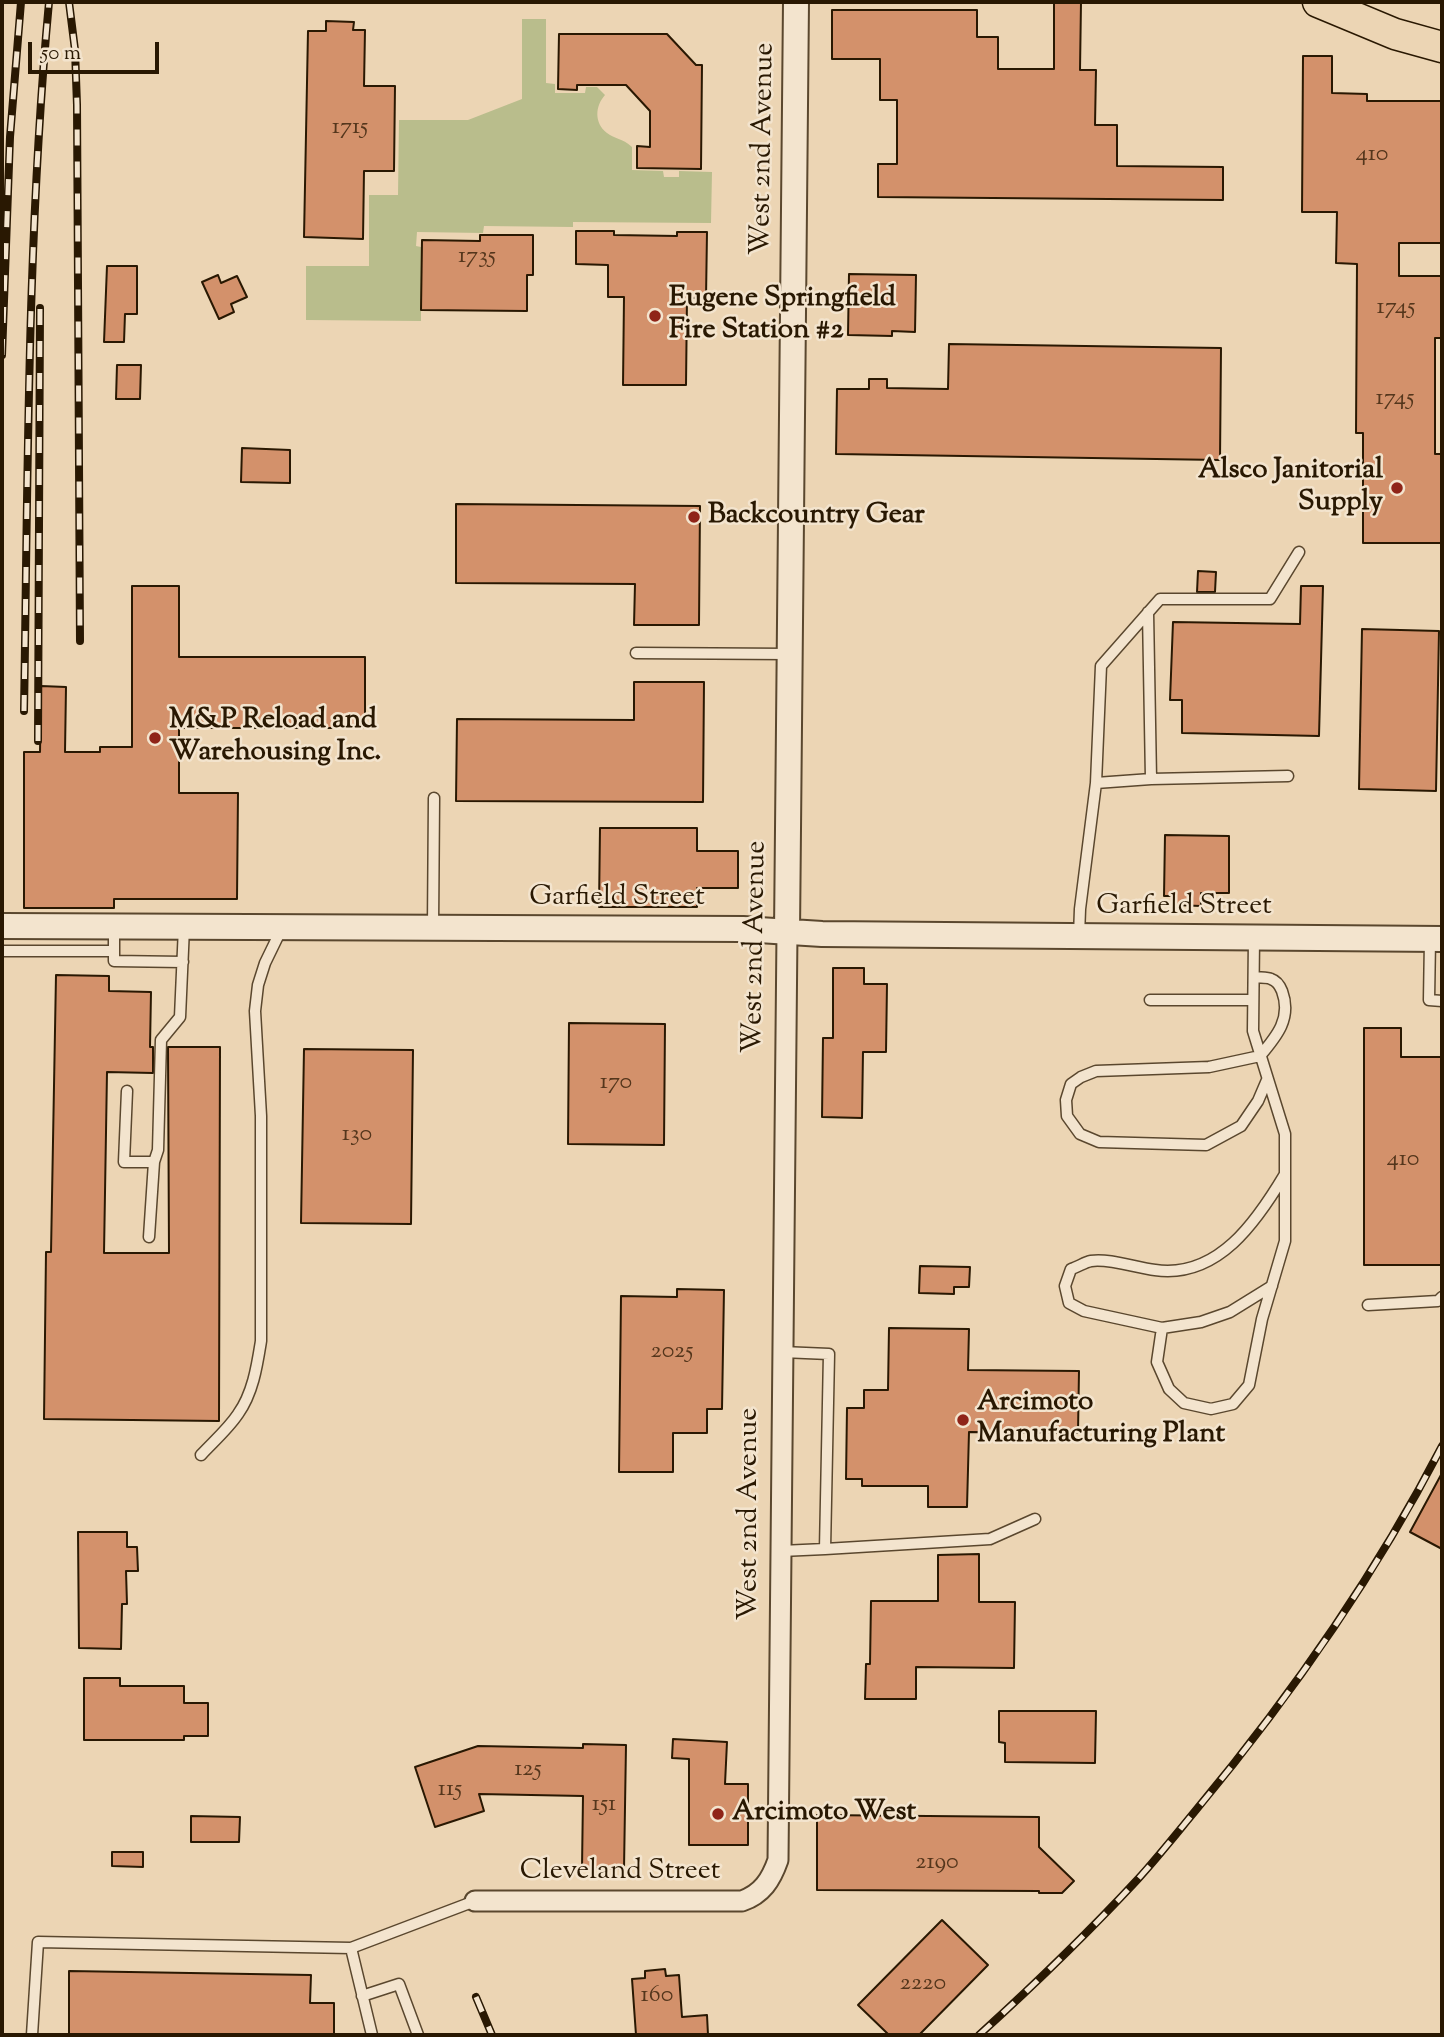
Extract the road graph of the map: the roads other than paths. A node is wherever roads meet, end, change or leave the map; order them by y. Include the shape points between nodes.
1 (796, 2) edge
2 (1318, 2) edge
3 (1442, 47) edge
4 (1299, 552) dead end
5 (1148, 612) junction
6 (636, 653) dead end
7 (790, 654) junction
8 (1288, 776) dead end
9 (1151, 779) junction
10 (1096, 783) junction
11 (434, 798) dead end
12 (2, 926) edge
13 (114, 926) junction
14 (184, 926) junction
15 (282, 928) junction
16 (433, 928) junction
17 (787, 932) junction
18 (1079, 937) junction
19 (1254, 938) junction
20 (1436, 939) edge
21 (2, 951) edge
22 (113, 951) junction
23 (183, 962) junction
24 (1254, 978) junction
25 (1150, 1000) dead end
26 (1252, 1000) junction
27 (1442, 1001) edge
28 (1260, 1056) junction
29 (1267, 1080) junction
30 (127, 1091) dead end
31 (154, 1163) junction
32 (1285, 1174) junction
33 (149, 1237) dead end
34 (1272, 1286) junction
35 (1442, 1297) edge
36 (1368, 1305) dead end
37 (1162, 1328) junction
38 (782, 1352) junction
39 (201, 1455) dead end
40 (1035, 1520) dead end
41 (825, 1549) junction
42 (781, 1551) junction
43 (762, 1889) joint
44 (475, 1901) joint
45 (351, 1948) junction
46 (362, 1996) junction
47 (32, 2035) edge
48 (372, 2035) edge
49 (418, 2035) edge

1 - 7 street, West 2nd Avenue
2 - 3 main road via 1395,34
4 - 5 lane via 1270,599 1160,599
5 - 9 lane
5 - 10 lane via 1101,666
6 - 7 lane
7 - 17 street, West 2nd Avenue
8 - 9 lane
9 - 10 lane
10 - 18 lane
11 - 16 lane
12 - 13 street, Garfield Street
13 - 14 street, Garfield Street
13 - 22 lane
14 - 15 street, Garfield Street
14 - 23 lane
15 - 16 street, Garfield Street
15 - 39 lane via 265,963 255,1012 261,1116 258,1362 238,1414
16 - 17 street, Garfield Street
17 - 18 street, Garfield Street
17 - 38 street, West 2nd Avenue
18 - 19 street, Garfield Street
19 - 20 street, Garfield Street
19 - 24 lane
20 - 27 lane via 1429,1000
21 - 22 lane
22 - 23 lane via 114,961
23 - 31 lane via 180,1017 162,1040
24 - 26 lane
24 - 28 lane via 1279,984 1286,1011 1278,1034
25 - 26 lane
26 - 28 lane
28 - 29 lane
28 - 29 lane via 1209,1066 1096,1071 1071,1084 1067,1116 1080,1134 1099,1142 1206,1145 1241,1126
29 - 32 lane via 1285,1134
30 - 31 lane via 124,1162
31 - 33 lane
32 - 34 lane via 1285,1241
32 - 37 lane via 1262,1212 1206,1264 1158,1271 1092,1261 1071,1269 1065,1286 1069,1303 1084,1311
34 - 37 lane via 1230,1312
34 - 37 lane via 1249,1385 1233,1404 1211,1409 1184,1404 1169,1389 1157,1362
35 - 36 lane via 1438,1301
38 - 41 lane via 829,1354
38 - 42 street, West 2nd Avenue
40 - 41 lane via 990,1539
41 - 42 lane
42 - 43 street, West 2nd Avenue via 778,1860
43 - 44 street, Cleveland Street via 742,1901 726,1902
44 - 45 lane
45 - 46 lane
45 - 47 lane via 38,1942
46 - 48 lane
46 - 49 lane via 399,1984

